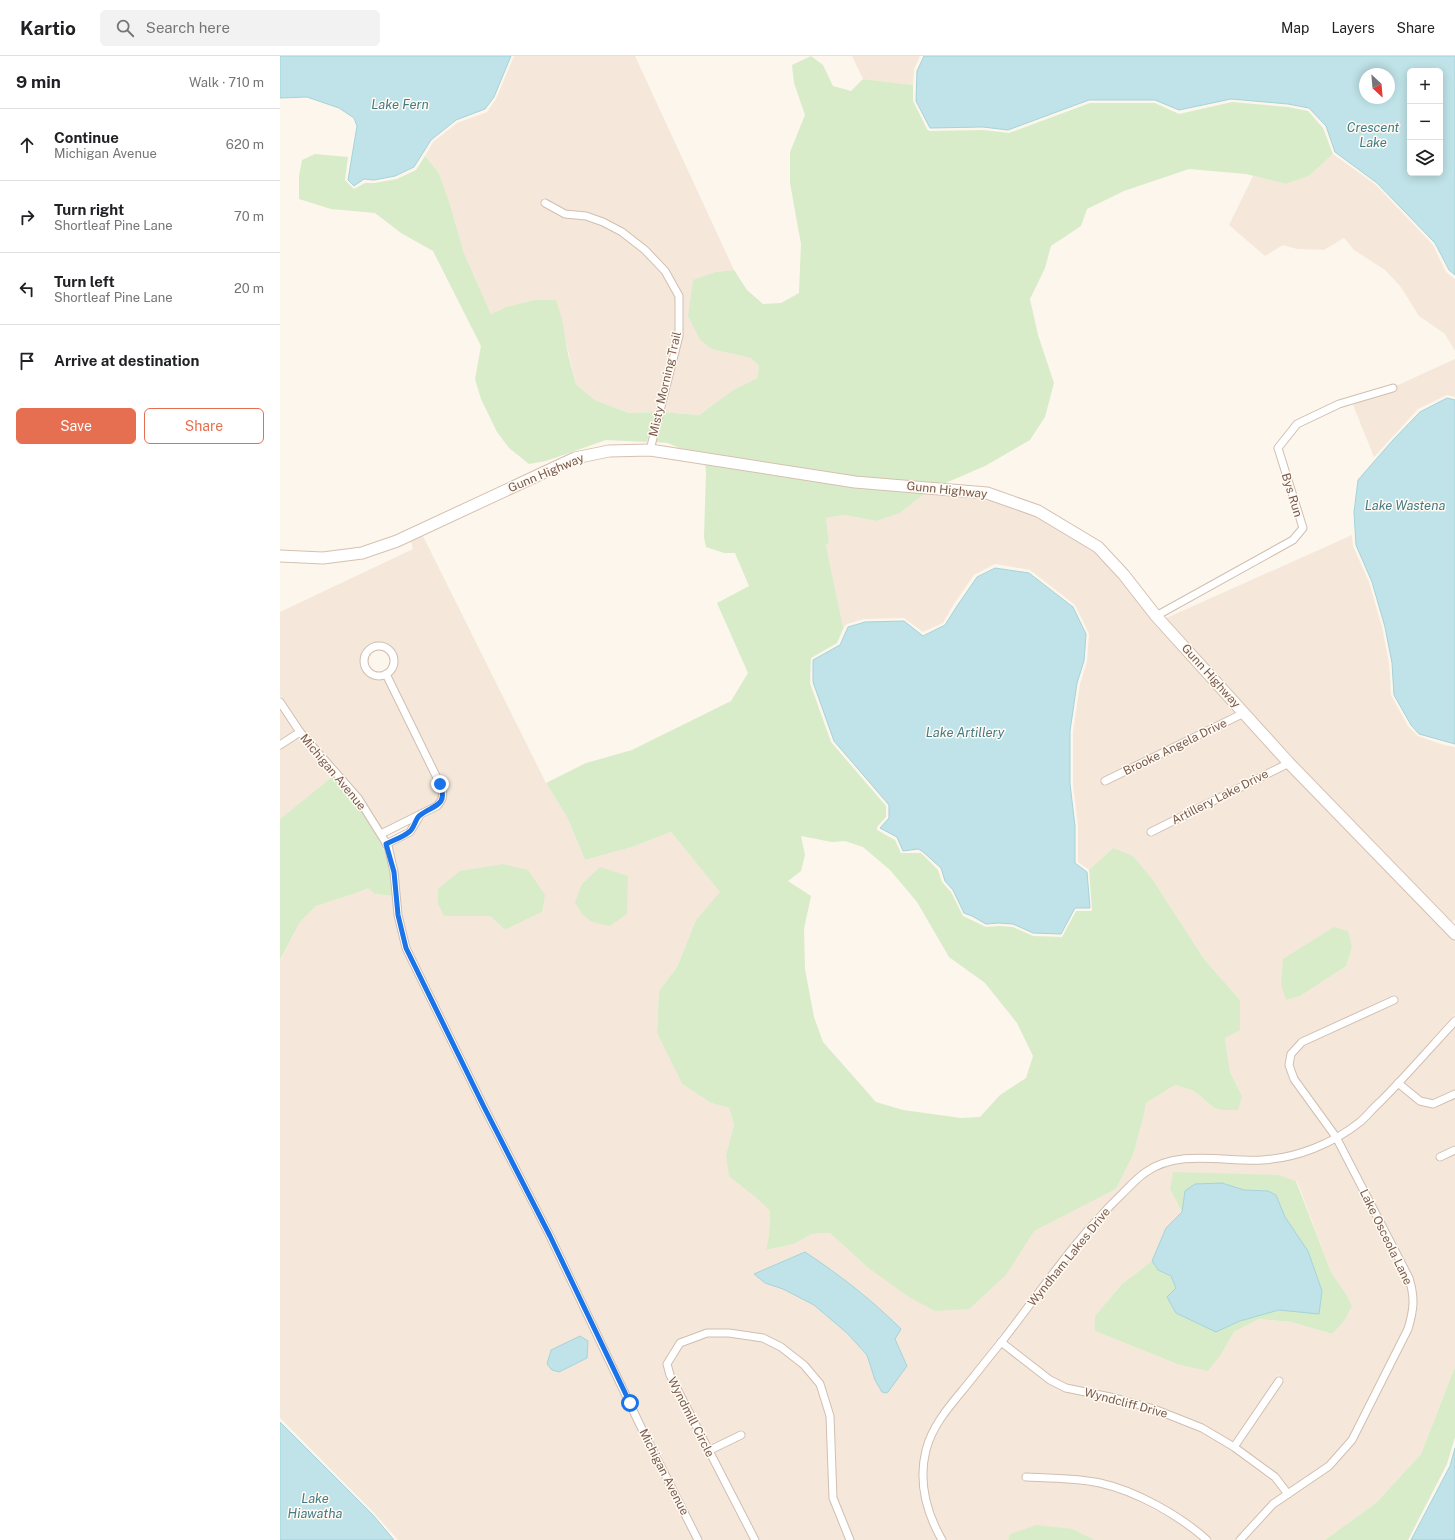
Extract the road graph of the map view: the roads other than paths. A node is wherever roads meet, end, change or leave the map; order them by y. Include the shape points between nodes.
1 (545, 203) dead end
2 (1393, 388) dead end
3 (650, 450) junction
4 (280, 556) edge
5 (1156, 616) junction
6 (386, 674) junction
7 (280, 702) edge
8 (1244, 713) junction
9 (300, 732) junction
10 (280, 745) edge
11 (1289, 763) junction
12 (1105, 781) dead end
13 (419, 817) junction
14 (1151, 832) dead end
15 (381, 834) junction
16 (386, 844) junction
17 (1453, 929) edge
18 (1394, 1000) dead end
19 (1455, 1021) edge
20 (1398, 1084) junction
21 (1455, 1094) edge
22 (1336, 1137) junction
23 (1455, 1150) edge
24 (1440, 1157) dead end
25 (1001, 1342) junction
26 (1279, 1381) dead end
27 (741, 1435) dead end
28 (1234, 1447) junction
29 (708, 1451) junction
30 (1026, 1477) dead end
31 (1288, 1494) junction
32 (698, 1540) edge
33 (755, 1540) edge
34 (850, 1540) edge
35 (942, 1540) edge
36 (1207, 1540) edge
37 (1240, 1540) edge

1 - 3 street, Misty Morning Trail via 566,214 586,216 622,232 645,250 665,272 679,296 678,336
2 - 5 street, Bys Run via 1339,404 1297,424 1278,448 1303,528 1293,540
3 - 4 main road, Gunn Highway via 609,451 575,458 397,541 362,553 323,558
3 - 5 main road, Gunn Highway via 855,482 988,493 1038,511 1098,547
5 - 8 main road, Gunn Highway
6 - 6 street via 376,676 365,667 366,653 374,647 388,649 393,657 393,667
6 - 13 street via 442,790 442,800 437,806
7 - 9 street, Michigan Avenue
8 - 11 main road, Gunn Highway
8 - 12 street, Brooke Angela Drive
9 - 10 street
9 - 15 street, Michigan Avenue via 358,798
11 - 14 street, Artillery Lake Drive
11 - 17 main road, Gunn Highway
13 - 15 street
13 - 16 street via 410,832
15 - 16 street, Michigan Avenue
16 - 32 street, Michigan Avenue via 394,872 398,915 406,948
18 - 22 street, Lake Osceola Lane via 1302,1042 1291,1054 1289,1065 1294,1078
19 - 20 street, Wyndham Lakes Drive
20 - 21 street via 1420,1101 1433,1104
20 - 22 street, Wyndham Lakes Drive via 1360,1122
22 - 25 street, Wyndham Lakes Drive via 1316,1148 1294,1155 1263,1160 1192,1158 1172,1161 1144,1173 1099,1216
22 - 31 street, Lake Osceola Lane via 1409,1278 1414,1294 1414,1311 1408,1329 1352,1440 1329,1466
23 - 24 street
25 - 28 street, Wyndcliff Drive via 1050,1380 1066,1388 1154,1409 1202,1428
25 - 35 street, Wyndham Lakes Drive via 942,1416 926,1450 923,1489
26 - 28 street
27 - 29 street
28 - 31 street, Wyndcliff Drive via 1275,1477
29 - 33 street, Wyndmill Circle
29 - 34 street, Wyndmill Circle via 667,1364 680,1343 707,1333 729,1333 762,1338 781,1347 804,1365 820,1384 830,1416 833,1498
30 - 36 street via 1099,1483 1129,1492 1180,1519
31 - 37 street, Lake Osceola Lane via 1273,1504

